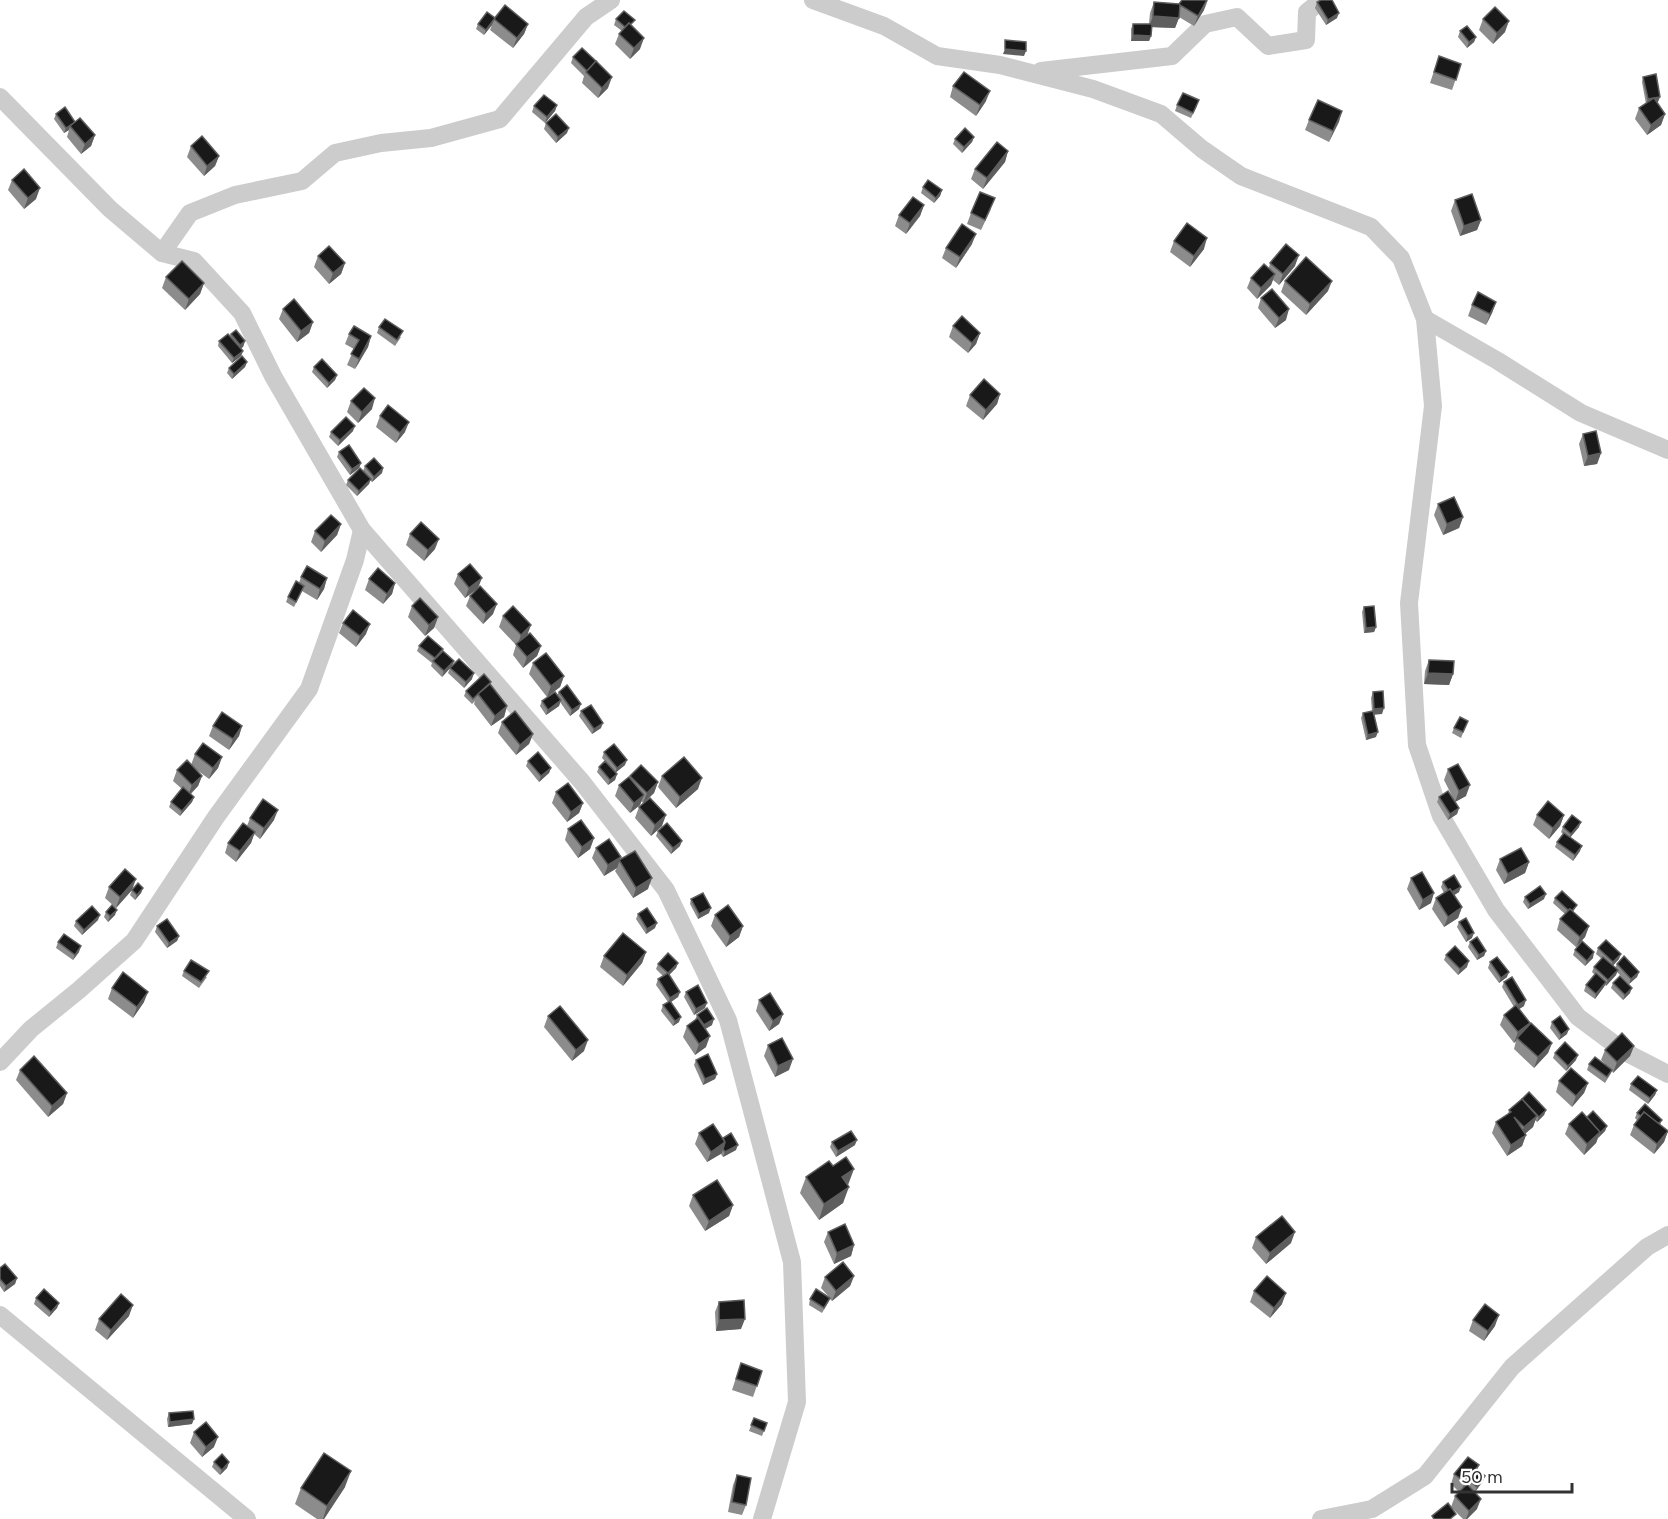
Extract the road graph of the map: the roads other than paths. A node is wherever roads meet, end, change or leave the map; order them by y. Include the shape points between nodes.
1 (611, 0) edge
2 (813, 0) edge
3 (1322, 0) edge
4 (1027, 72) junction
5 (0, 97) edge
6 (162, 253) junction
7 (1425, 319) junction
8 (1668, 450) edge
9 (362, 530) junction
10 (0, 1062) edge
11 (1668, 1074) edge
12 (1668, 1235) edge
13 (0, 1315) edge
14 (247, 1519) edge
15 (762, 1519) edge
16 (1321, 1519) edge

1 - 6 street via 586,17 500,119 431,138 335,153 302,181 235,195 190,213
2 - 4 street via 884,26 937,56
3 - 4 street via 1307,12 1306,40 1268,46 1237,17 1205,24 1172,56
4 - 7 street via 1093,88 1161,114 1241,176 1371,227 1401,258
5 - 6 street via 110,209
6 - 9 street via 194,261 242,313 273,376
7 - 8 street via 1581,413
7 - 11 street via 1433,406 1409,603 1416,746 1441,816 1496,910 1578,1017 1625,1052
9 - 10 street via 309,689 216,817 134,941 31,1029
9 - 15 street via 582,782 666,890 728,1020 792,1262 797,1402
12 - 16 street via 1647,1247 1512,1367 1425,1476 1372,1509
13 - 14 street

